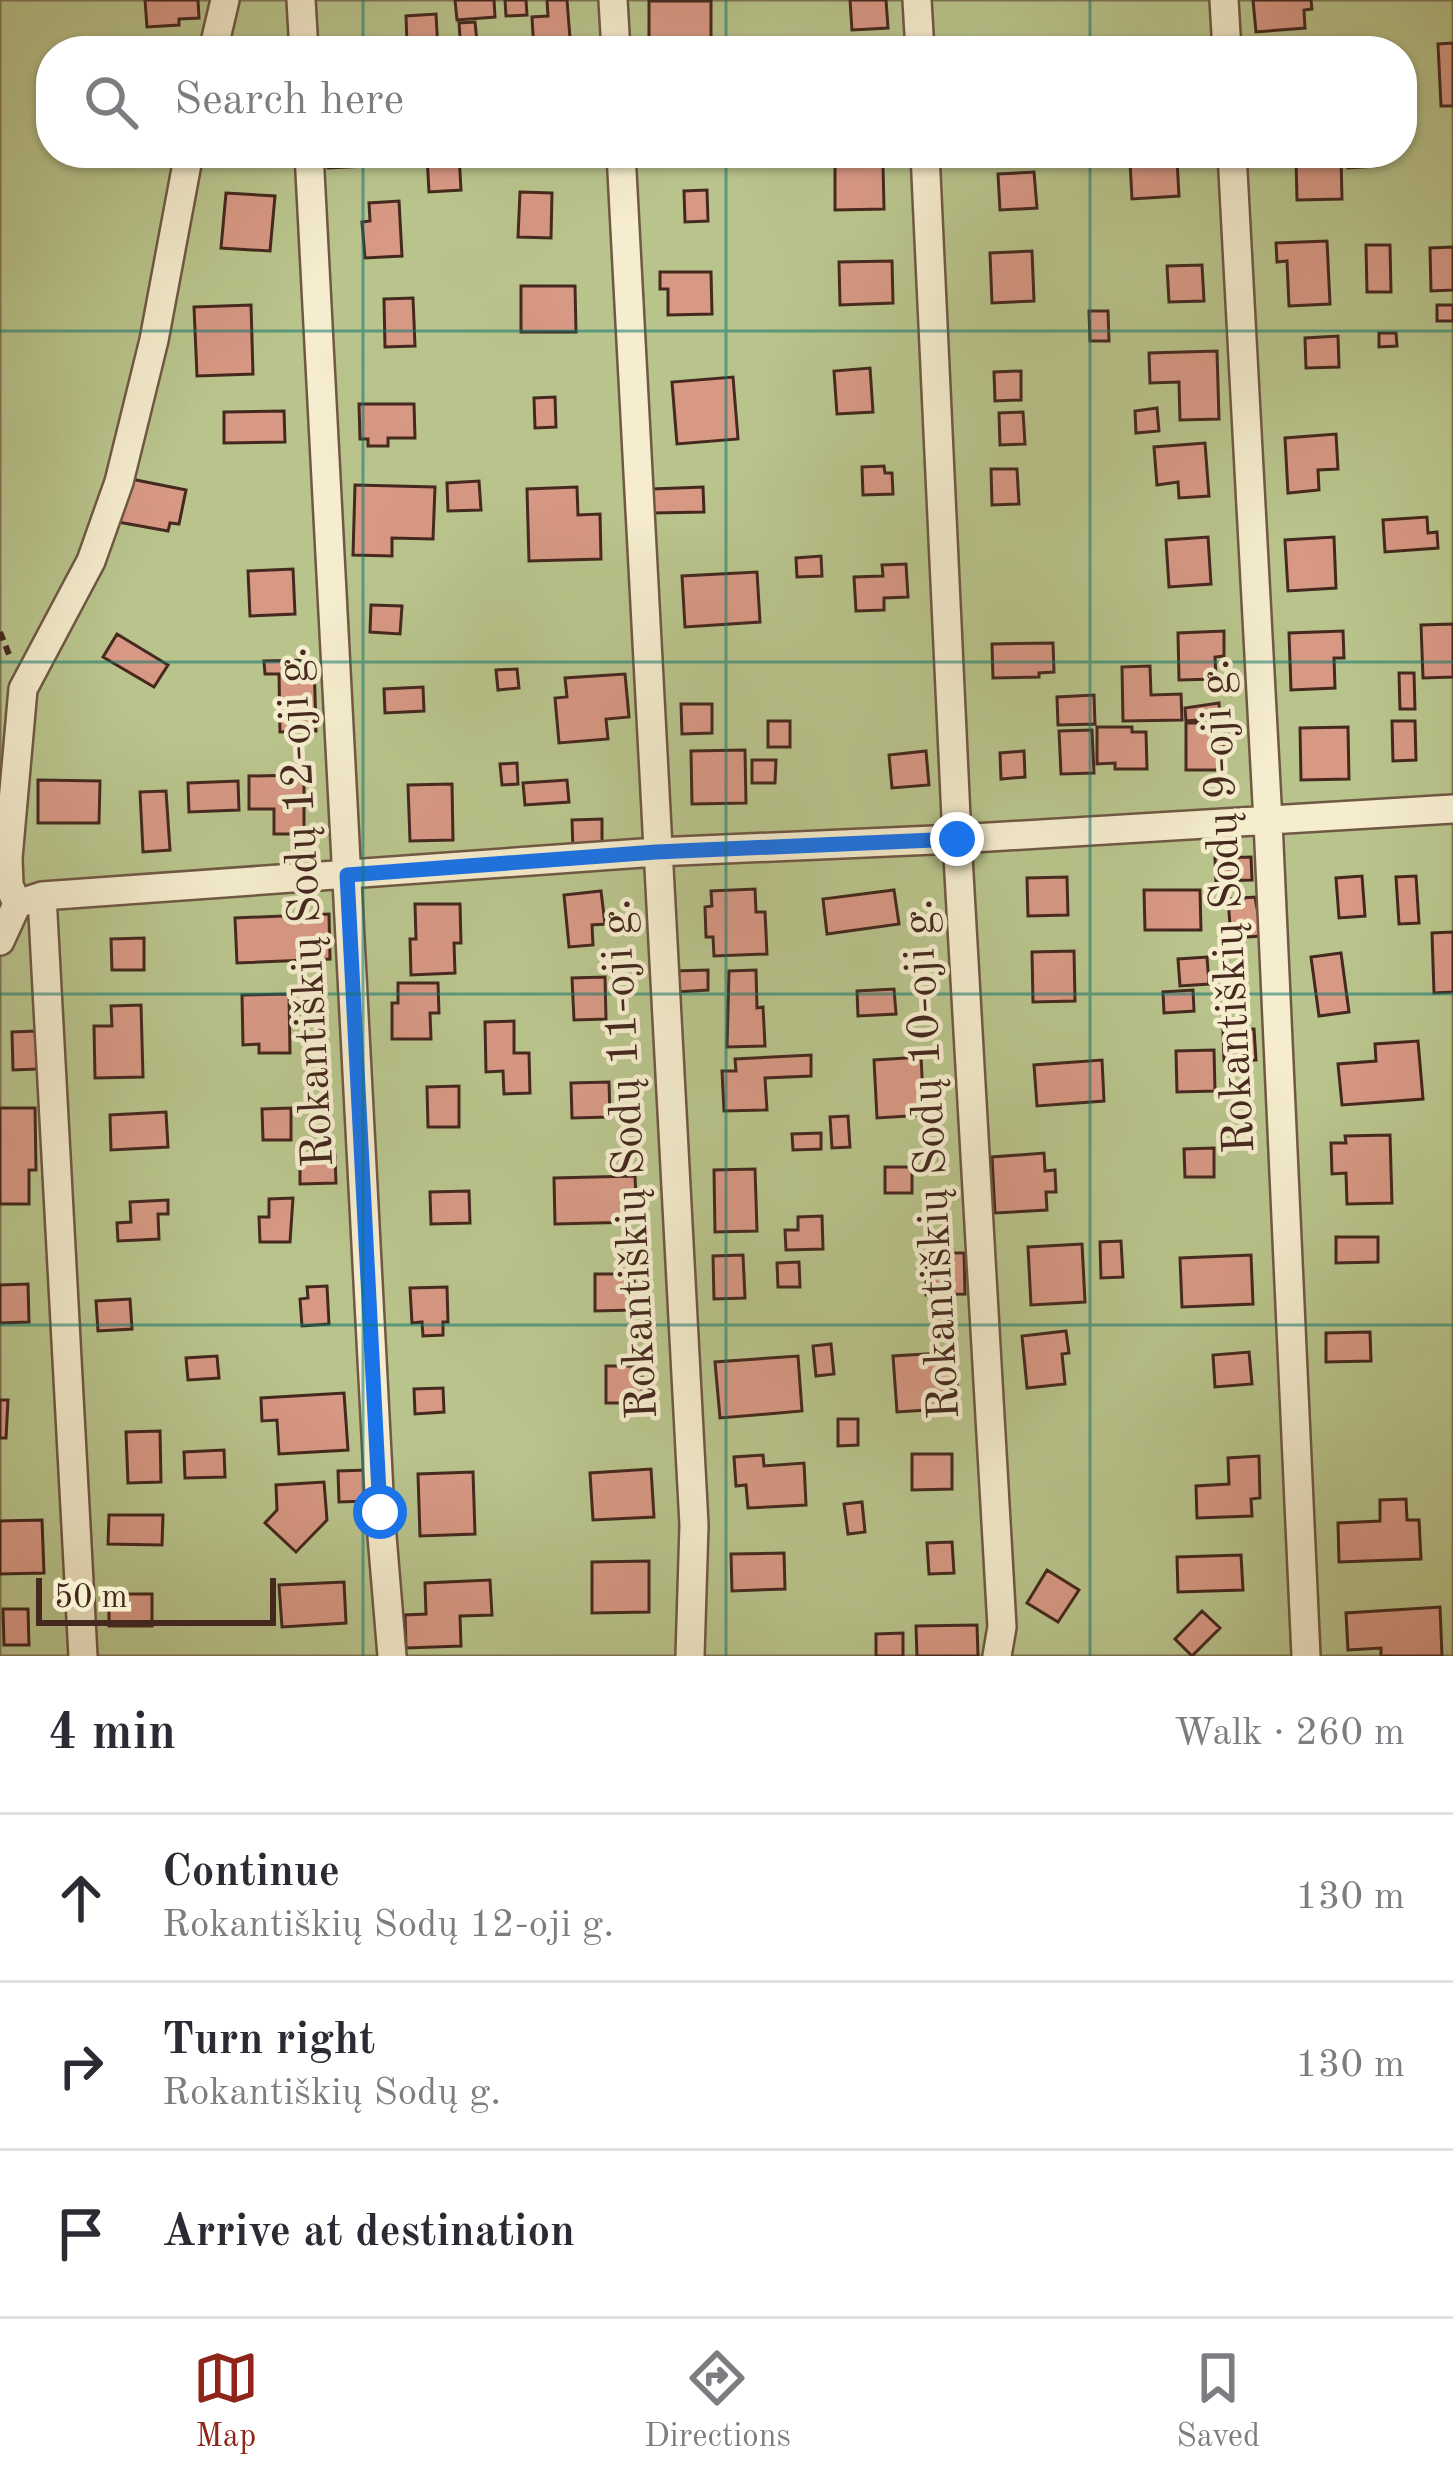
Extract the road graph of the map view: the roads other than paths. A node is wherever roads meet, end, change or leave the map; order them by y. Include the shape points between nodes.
1 (225, 0) edge
2 (302, 0) edge
3 (614, 0) edge
4 (917, 0) edge
5 (1224, 0) edge
6 (217, 36) edge
7 (303, 36) edge
8 (615, 36) edge
9 (919, 36) edge
10 (1225, 36) edge
11 (186, 168) edge
12 (310, 168) edge
13 (622, 168) edge
14 (926, 168) edge
15 (1233, 168) edge
16 (1453, 809) edge
17 (1268, 822) junction
18 (957, 839) junction
19 (656, 852) junction
20 (4, 859) edge
21 (347, 875) junction
22 (29, 900) junction
23 (0, 940) edge
24 (83, 1656) edge
25 (392, 1656) edge
26 (690, 1656) edge
27 (997, 1656) edge
28 (1306, 1656) edge

1 - 6 street
2 - 7 street
3 - 8 street
4 - 9 street
5 - 10 street
11 - 20 street via 119,482 91,561 22,688
12 - 21 street, Rokantiškių Sodų 12-oji g.
13 - 19 street, Rokantiškių Sodų 11-oji g.
14 - 18 street, Rokantiškių Sodų 10-oji g.
15 - 17 street, Rokantiškių Sodų 9-oji g.
16 - 17 street
17 - 18 street
17 - 28 street, Rokantiškių Sodų 9-oji g.
18 - 19 street
18 - 27 street, Rokantiškių Sodų 10-oji g. via 1002,1628
19 - 21 street
19 - 26 street, Rokantiškių Sodų 11-oji g. via 694,1525
20 - 22 street via 9,885
21 - 22 street
21 - 25 street, Rokantiškių Sodų 12-oji g.
22 - 23 street
22 - 24 street

